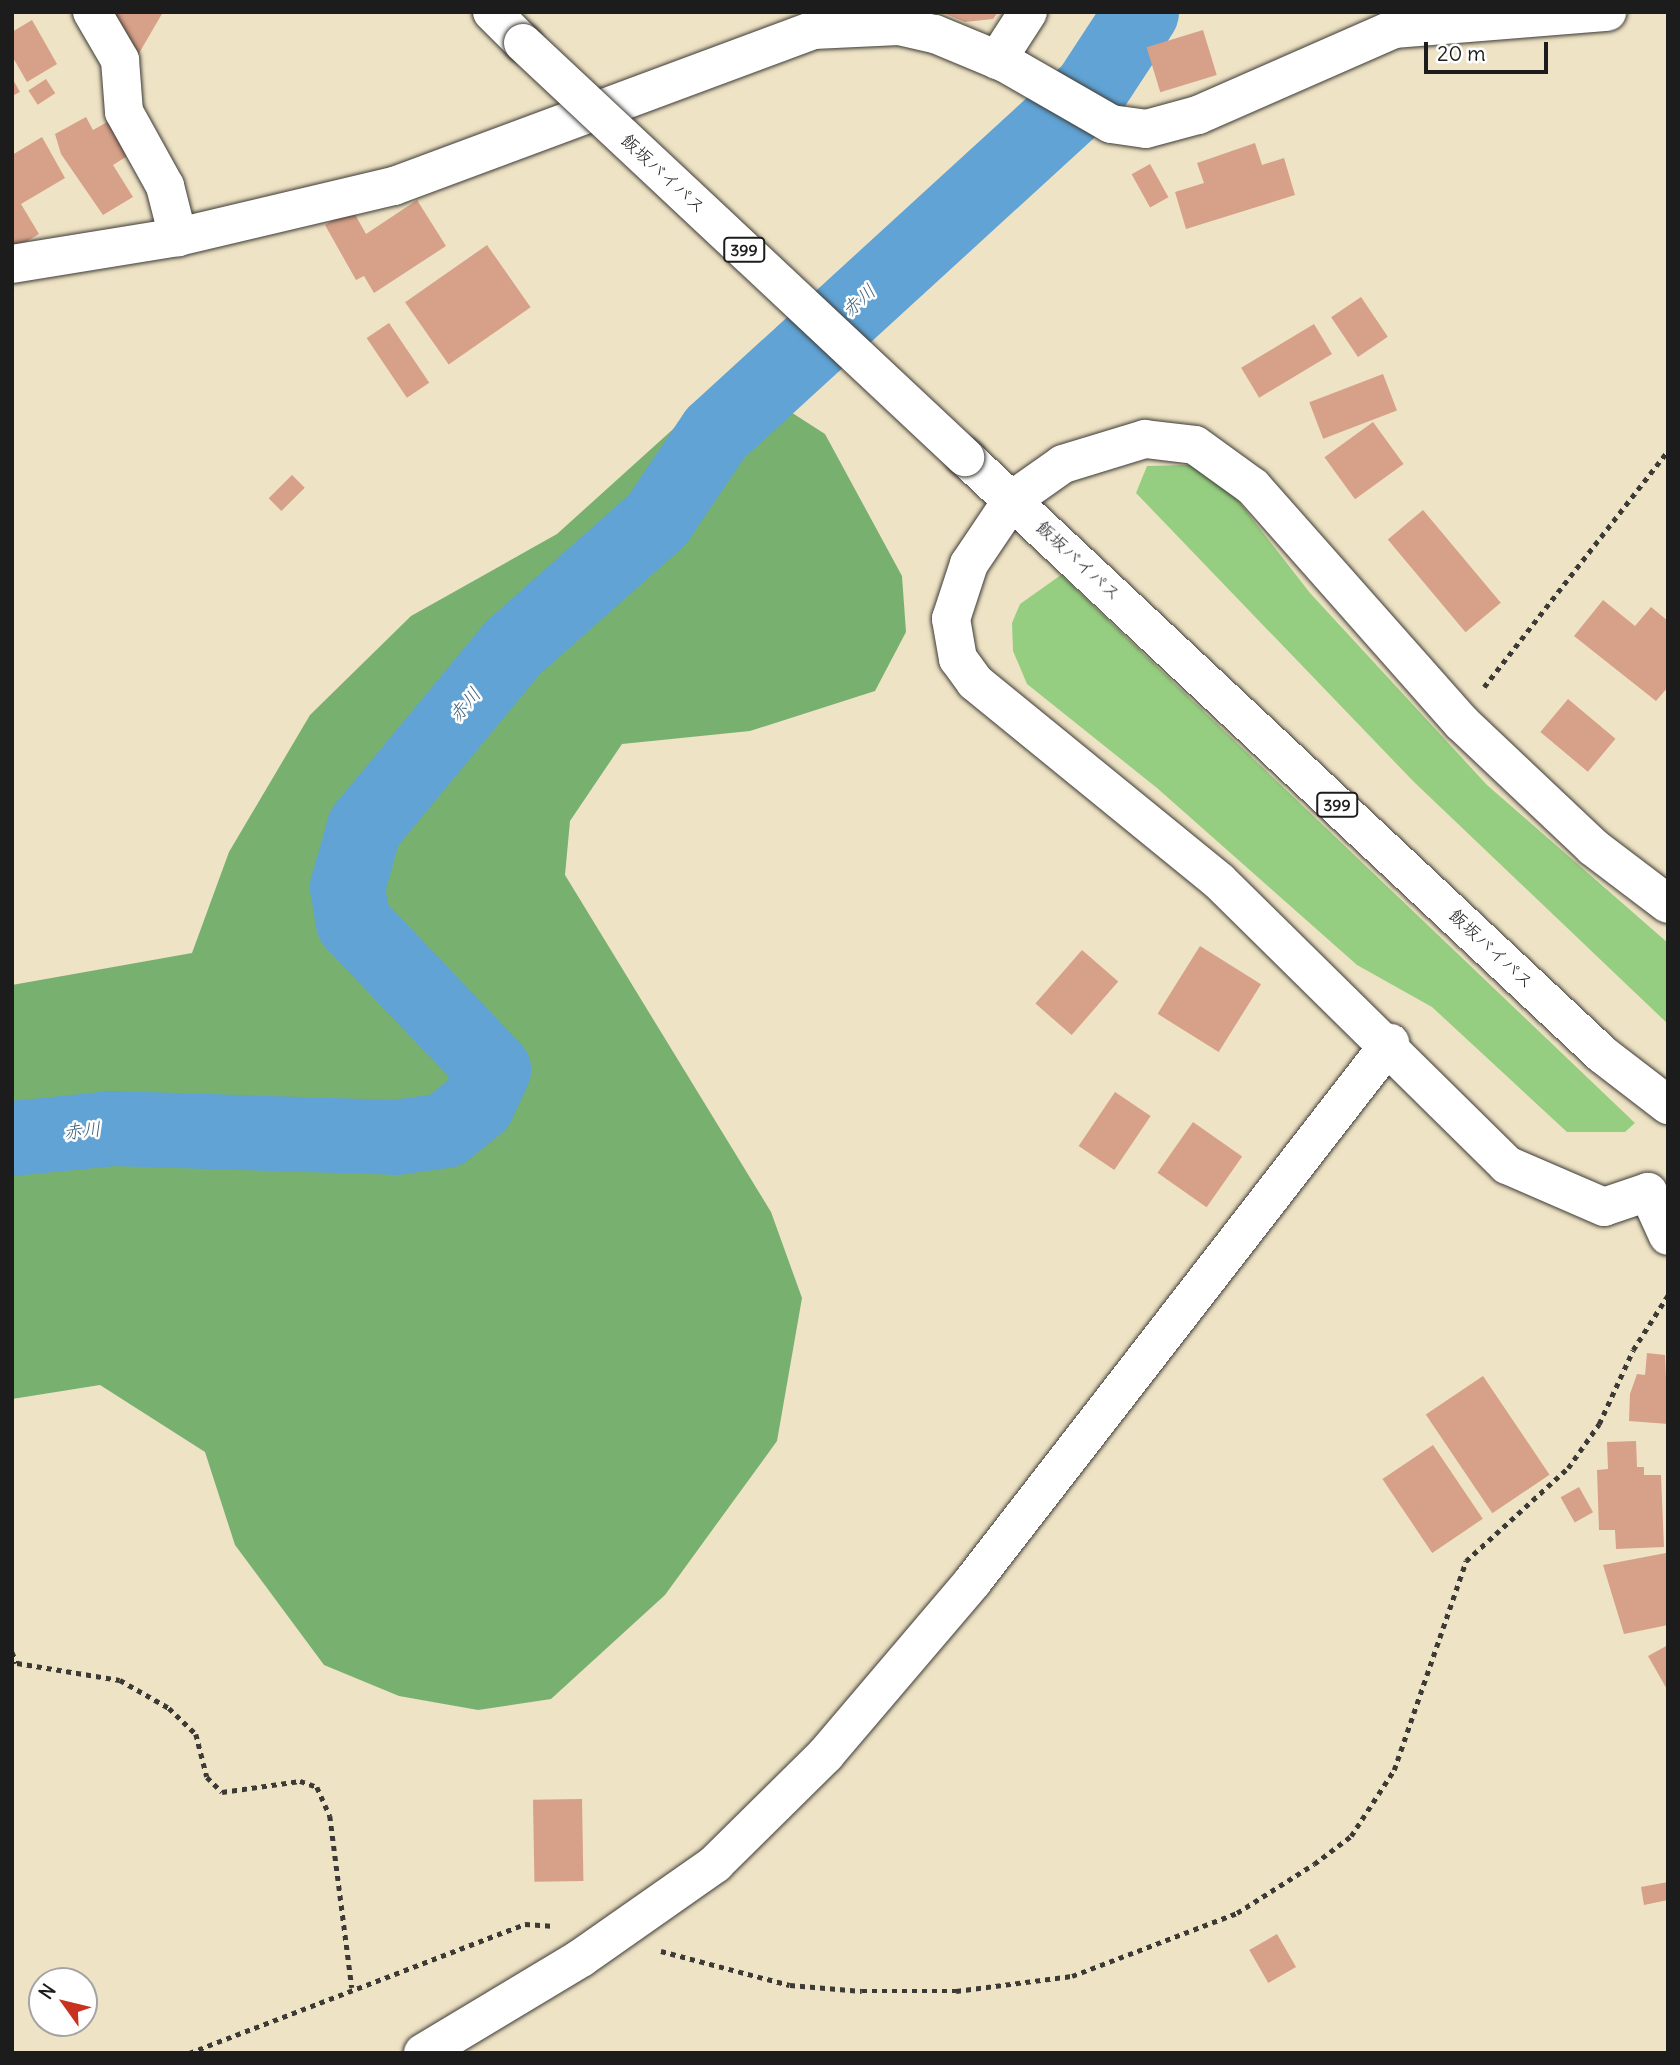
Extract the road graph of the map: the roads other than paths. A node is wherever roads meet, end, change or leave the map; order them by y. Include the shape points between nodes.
1 (92, 12) edge
2 (492, 12) edge
3 (1028, 12) edge
4 (1607, 12) edge
5 (998, 60) junction
6 (178, 237) junction
7 (12, 264) edge
8 (1012, 500) junction
9 (1668, 904) edge
10 (1390, 1043) junction
11 (1668, 1105) edge
12 (1658, 1187) edge
13 (1668, 1236) edge
14 (423, 2053) edge

1 - 6 main road via 120,60 124,113 164,186
2 - 8 main road, 飯坂バイパス / 399, bridge
3 - 5 main road
4 - 5 main road via 1394,29 1198,115 1146,129 1111,124
5 - 6 main road via 900,26 813,30 394,186
6 - 7 main road
8 - 9 main road via 1063,464 1116,444 1173,439 1195,445 1253,487 1461,723 1594,847
8 - 10 main road via 959,591 951,620 958,659 1028,729 1219,881
8 - 11 main road, 飯坂バイパス / 399 via 1603,1055
10 - 12 main road via 1507,1165 1604,1207
10 - 14 main road via 973,1581 826,1754 715,1864 608,1940
12 - 13 main road

